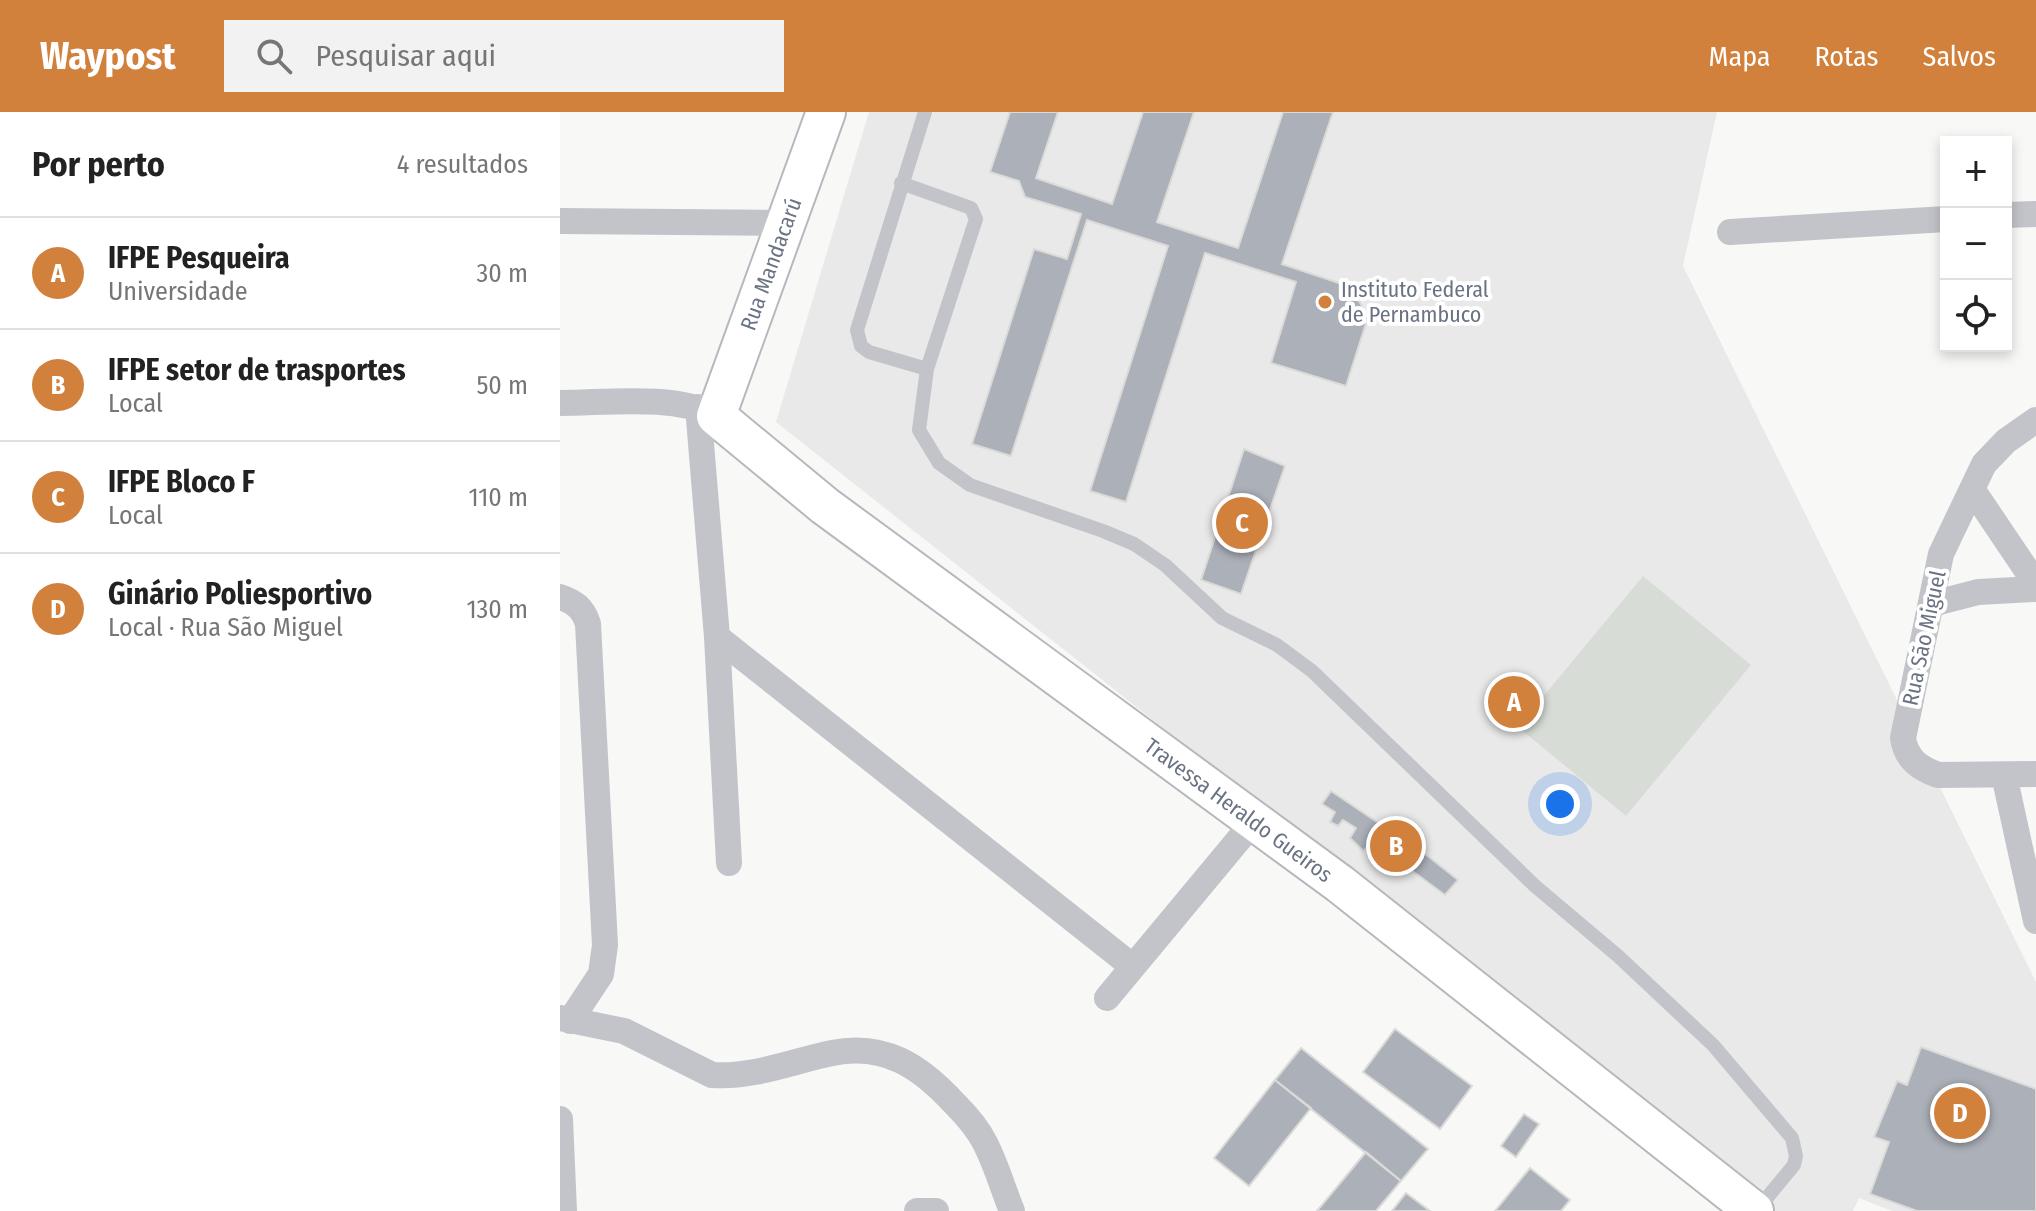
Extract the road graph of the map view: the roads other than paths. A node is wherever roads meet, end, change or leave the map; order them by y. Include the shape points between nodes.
1 (826, 112) edge
2 (925, 112) edge
3 (901, 183) junction
4 (2036, 214) edge
5 (2012, 215) edge
6 (1940, 219) edge
7 (560, 221) edge
8 (786, 223) junction
9 (1730, 232) dead end
10 (927, 369) junction
11 (560, 403) edge
12 (707, 412) junction
13 (2036, 420) edge
14 (1972, 489) junction
15 (2036, 587) edge
16 (560, 597) edge
17 (1932, 604) junction
18 (717, 637) junction
19 (2036, 774) edge
20 (2004, 775) junction
21 (1255, 820) junction
22 (729, 863) dead end
23 (2036, 921) edge
24 (1132, 966) junction
25 (601, 974) junction
26 (1107, 998) dead end
27 (565, 1019) edge
28 (607, 1028) junction
29 (560, 1119) edge
30 (562, 1161) edge
31 (564, 1211) edge
32 (917, 1211) edge
33 (936, 1211) edge
34 (1012, 1211) edge
35 (1755, 1211) edge

1 - 8 street, Rua Mandacarú
2 - 3 lane
3 - 10 lane via 858,340 869,352
3 - 10 lane via 971,208 976,219
4 - 5 street
6 - 9 street
7 - 8 street
8 - 12 street, Rua Mandacarú
10 - 35 lane via 919,430 939,463 970,485 1134,544 1222,618 1277,645 1312,671 1535,886 1713,1045 1796,1147 1794,1165
11 - 12 street via 656,402
12 - 18 street
12 - 21 street, Travessa Heraldo Gueiros via 825,506
13 - 14 street, Rua São Miguel via 1984,464
14 - 15 street
14 - 17 street, Rua São Miguel via 1941,554
15 - 17 street via 1978,592
16 - 25 street via 573,601 588,624 605,945
17 - 20 street, Rua São Miguel via 1905,749 1923,770 1938,775
18 - 22 street
18 - 24 street
19 - 20 street
20 - 23 street
21 - 24 street
21 - 35 street, Travessa Heraldo Gueiros
24 - 26 street
25 - 27 street
25 - 28 street
27 - 28 street
28 - 34 street via 639,1037 712,1075 862,1050 913,1065 936,1083 985,1142
29 - 30 street
30 - 31 street
32 - 33 street

